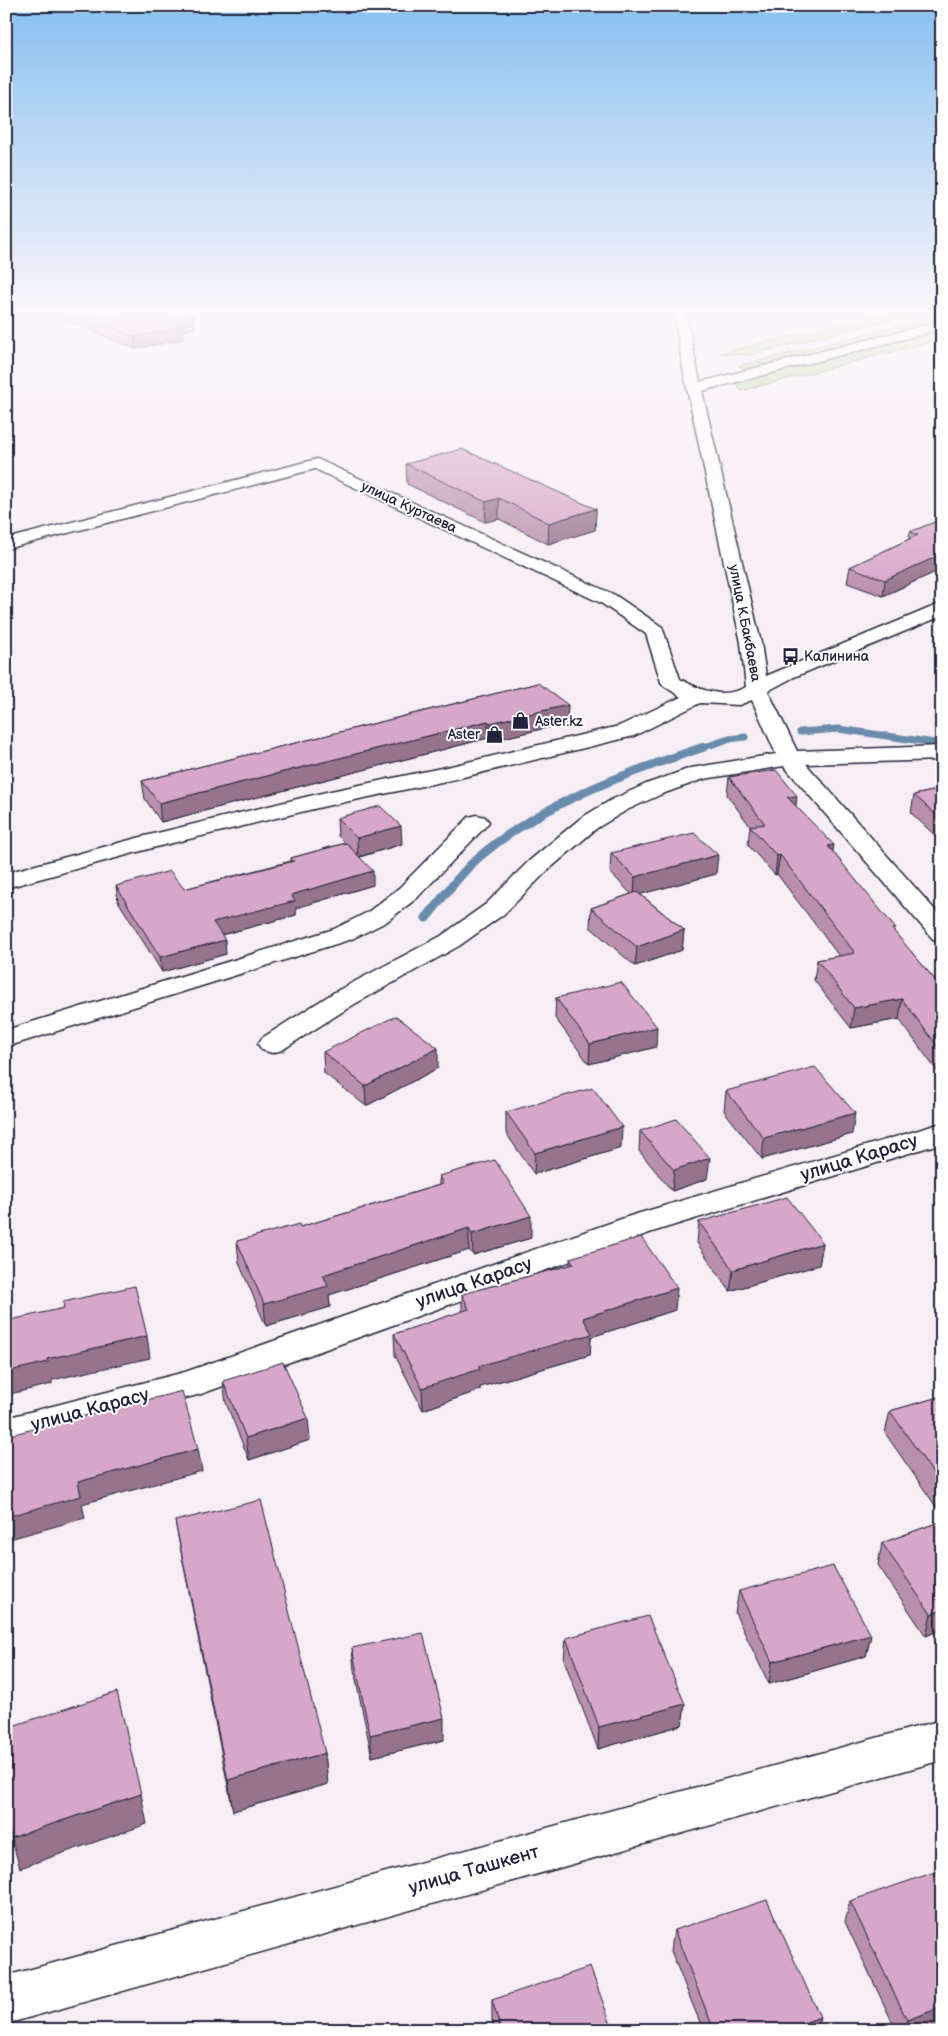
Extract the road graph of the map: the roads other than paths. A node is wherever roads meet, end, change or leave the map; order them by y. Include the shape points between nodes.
1 (704, 409) edge
2 (6, 544) edge
3 (942, 609) edge
4 (757, 689) junction
5 (697, 697) junction
6 (942, 753) edge
7 (789, 758) junction
8 (478, 822) dead end
9 (6, 882) edge
10 (942, 934) edge
11 (6, 1039) edge
12 (272, 1044) dead end
13 (942, 1133) edge
14 (6, 1432) edge
15 (942, 1740) edge
16 (6, 2000) edge

1 - 4 street, улица К.Бакбаева via 751,643
2 - 5 street, улица Куртаева via 316,464 608,599 655,631 671,682
3 - 4 street, улица Куртаева via 787,673
4 - 5 street, улица Куртаева via 739,699
4 - 7 street, улица К.Бакбаева
5 - 9 street via 626,731 149,842
6 - 7 street
7 - 10 street, улица К.Бакбаева
7 - 12 street via 699,773 619,805 589,823 538,866 495,910 450,941 343,999
8 - 11 street via 408,893 376,918 343,934
13 - 14 street, улица Карасу via 641,1224 189,1384
15 - 16 street, улица Ташкент

